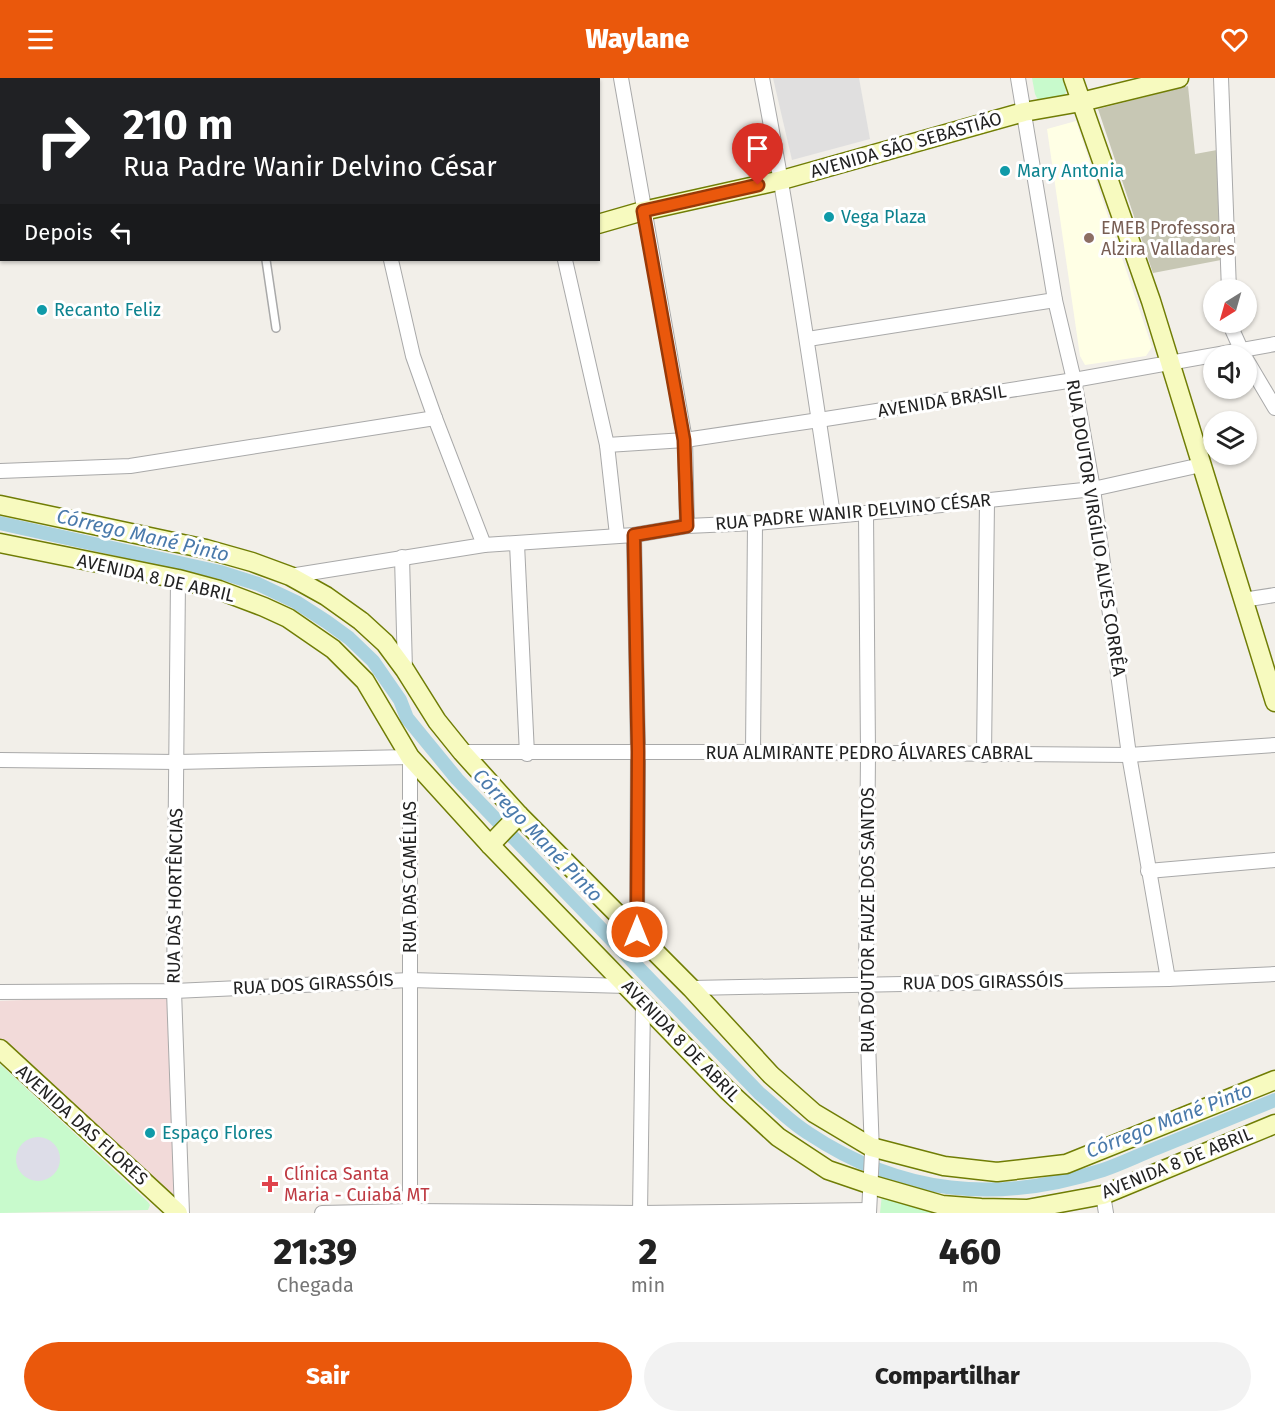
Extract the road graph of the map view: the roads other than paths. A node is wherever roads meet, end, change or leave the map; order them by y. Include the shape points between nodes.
1 (621, 78) edge
2 (762, 78) edge
3 (1018, 78) edge
4 (1073, 78) edge
5 (1179, 78) edge
6 (1221, 78) edge
7 (1081, 102) junction
8 (1024, 112) junction
9 (782, 180) junction
10 (643, 211) junction
11 (600, 223) edge
12 (266, 261) edge
13 (391, 261) edge
14 (565, 261) edge
15 (1229, 279) edge
16 (1055, 300) junction
17 (276, 328) dead end
18 (808, 339) junction
19 (1275, 345) edge
20 (1257, 351) edge
21 (1203, 359) edge
22 (1170, 363) junction
23 (1257, 377) edge
24 (1074, 380) junction
25 (1275, 408) edge
26 (435, 418) junction
27 (819, 420) junction
28 (684, 440) junction
29 (607, 445) junction
30 (1201, 465) junction
31 (0, 471) edge
32 (1093, 489) junction
33 (987, 501) junction
34 (0, 505) edge
35 (866, 513) junction
36 (833, 515) junction
37 (755, 523) junction
38 (687, 526) junction
39 (617, 535) junction
40 (634, 535) junction
41 (0, 543) edge
42 (516, 544) junction
43 (484, 545) junction
44 (402, 557) junction
45 (290, 576) junction
46 (178, 579) junction
47 (1275, 595) edge
48 (1243, 600) junction
49 (405, 670) junction
50 (1275, 702) edge
51 (1275, 745) edge
52 (638, 752) junction
53 (753, 752) junction
54 (462, 753) junction
55 (527, 753) junction
56 (868, 753) junction
57 (984, 755) junction
58 (1129, 755) junction
59 (410, 757) junction
60 (0, 760) edge
61 (177, 762) junction
62 (515, 819) junction
63 (494, 841) junction
64 (1275, 860) edge
65 (1148, 871) junction
66 (637, 932) junction
67 (1275, 974) edge
68 (1168, 979) junction
69 (410, 980) junction
70 (866, 985) junction
71 (627, 986) junction
72 (691, 988) junction
73 (174, 991) junction
74 (0, 992) edge
75 (644, 1003) junction
76 (4, 1055) edge
77 (1275, 1080) edge
78 (1275, 1124) edge
79 (871, 1150) junction
80 (869, 1181) junction
81 (1103, 1195) junction
82 (868, 1211) edge
83 (410, 1212) edge
84 (180, 1213) edge
85 (322, 1213) edge
86 (640, 1213) edge
87 (1106, 1213) edge

1 - 10 street
2 - 9 street
3 - 8 street, RUA DOUTOR VIRGÍLIO ALVES CORRÊA
4 - 7 main road
5 - 7 main road, AVENIDA SÃO SEBASTIÃO
6 - 15 street
7 - 8 main road, AVENIDA SÃO SEBASTIÃO
7 - 22 main road
8 - 9 main road, AVENIDA SÃO SEBASTIÃO
8 - 16 street, RUA DOUTOR VIRGÍLIO ALVES CORRÊA
9 - 10 main road, AVENIDA SÃO SEBASTIÃO
9 - 18 street
10 - 11 main road, AVENIDA SÃO SEBASTIÃO
10 - 28 street
12 - 17 lane
13 - 26 street via 413,356
14 - 29 street
16 - 18 street
16 - 24 street, RUA DOUTOR VIRGÍLIO ALVES CORRÊA
18 - 27 street
19 - 20 street, AVENIDA BRASIL
21 - 22 street, AVENIDA BRASIL
22 - 24 street, AVENIDA BRASIL
22 - 30 main road
23 - 25 street
24 - 27 street, AVENIDA BRASIL
24 - 32 street, RUA DOUTOR VIRGÍLIO ALVES CORRÊA
26 - 31 street via 130,466
26 - 43 street
27 - 28 street, AVENIDA BRASIL
27 - 36 street
28 - 29 street, AVENIDA BRASIL
28 - 38 street
29 - 39 street
30 - 32 street, RUA PADRE WANIR DELVINO CÉSAR
30 - 48 main road
32 - 33 street, RUA PADRE WANIR DELVINO CÉSAR
32 - 58 street, RUA DOUTOR VIRGÍLIO ALVES CORRÊA
33 - 35 street, RUA PADRE WANIR DELVINO CÉSAR
33 - 57 street
34 - 45 main road, AVENIDA 8 DE ABRIL via 206,549
35 - 36 street, RUA PADRE WANIR DELVINO CÉSAR
35 - 56 street, RUA DOUTOR FAUZE DOS SANTOS
36 - 37 street, RUA PADRE WANIR DELVINO CÉSAR
37 - 38 street, RUA PADRE WANIR DELVINO CÉSAR
37 - 53 street
38 - 40 street, RUA PADRE WANIR DELVINO CÉSAR
39 - 40 street, RUA PADRE WANIR DELVINO CÉSAR
39 - 42 street, RUA PADRE WANIR DELVINO CÉSAR
40 - 52 street
41 - 46 main road, AVENIDA 8 DE ABRIL
42 - 43 street, RUA PADRE WANIR DELVINO CÉSAR
42 - 55 street
43 - 44 street, RUA PADRE WANIR DELVINO CÉSAR
44 - 45 street, RUA PADRE WANIR DELVINO CÉSAR
44 - 49 street
45 - 49 main road, AVENIDA 8 DE ABRIL via 361,621
46 - 59 main road, AVENIDA 8 DE ABRIL via 264,607 288,618 333,649 365,681
46 - 61 street, RUA DAS HORTÊNCIAS
47 - 48 street
48 - 50 main road
49 - 54 main road, AVENIDA 8 DE ABRIL
51 - 58 street, RUA ALMIRANTE PEDRO ÁLVARES CABRAL
52 - 53 street, RUA ALMIRANTE PEDRO ÁLVARES CABRAL
52 - 55 street, RUA ALMIRANTE PEDRO ÁLVARES CABRAL
52 - 66 street
53 - 56 street, RUA ALMIRANTE PEDRO ÁLVARES CABRAL
54 - 55 street, RUA ALMIRANTE PEDRO ÁLVARES CABRAL
54 - 62 main road, AVENIDA 8 DE ABRIL
56 - 57 street, RUA ALMIRANTE PEDRO ÁLVARES CABRAL
56 - 70 street, RUA DOUTOR FAUZE DOS SANTOS
57 - 58 street, RUA ALMIRANTE PEDRO ÁLVARES CABRAL
58 - 65 street, RUA DOUTOR VIRGÍLIO ALVES CORRÊA
59 - 61 street
59 - 63 main road, AVENIDA 8 DE ABRIL
59 - 69 street, RUA DAS CAMÉLIAS
60 - 61 street
61 - 73 street, RUA DAS HORTÊNCIAS
62 - 63 main road
62 - 66 main road, AVENIDA 8 DE ABRIL
63 - 71 main road, AVENIDA 8 DE ABRIL
64 - 65 street
65 - 68 street, RUA DOUTOR VIRGÍLIO ALVES CORRÊA
66 - 72 main road, AVENIDA 8 DE ABRIL
67 - 68 street, RUA DOS GIRASSÓIS
68 - 70 street, RUA DOS GIRASSÓIS
69 - 71 street, RUA DOS GIRASSÓIS
69 - 73 street, RUA DOS GIRASSÓIS
69 - 83 street, RUA DAS CAMÉLIAS
70 - 72 street, RUA DOS GIRASSÓIS
70 - 79 street, RUA DOUTOR FAUZE DOS SANTOS
71 - 75 main road, AVENIDA 8 DE ABRIL
72 - 79 main road, AVENIDA 8 DE ABRIL via 771,1075 814,1113
73 - 74 street, RUA DOS GIRASSÓIS
73 - 84 street, RUA DAS HORTÊNCIAS
75 - 80 main road, AVENIDA 8 DE ABRIL via 778,1137 828,1170
75 - 86 street
76 - 84 main road, AVENIDA DAS FLORES
77 - 79 main road, AVENIDA 8 DE ABRIL via 1066,1164 998,1172 944,1166
78 - 81 main road, AVENIDA 8 DE ABRIL
79 - 80 street, RUA DOUTOR FAUZE DOS SANTOS
80 - 81 main road, AVENIDA 8 DE ABRIL via 942,1205 981,1208 1027,1209
80 - 82 street, RUA DOUTOR FAUZE DOS SANTOS
81 - 87 street
82 - 86 street
83 - 85 street
83 - 86 street

